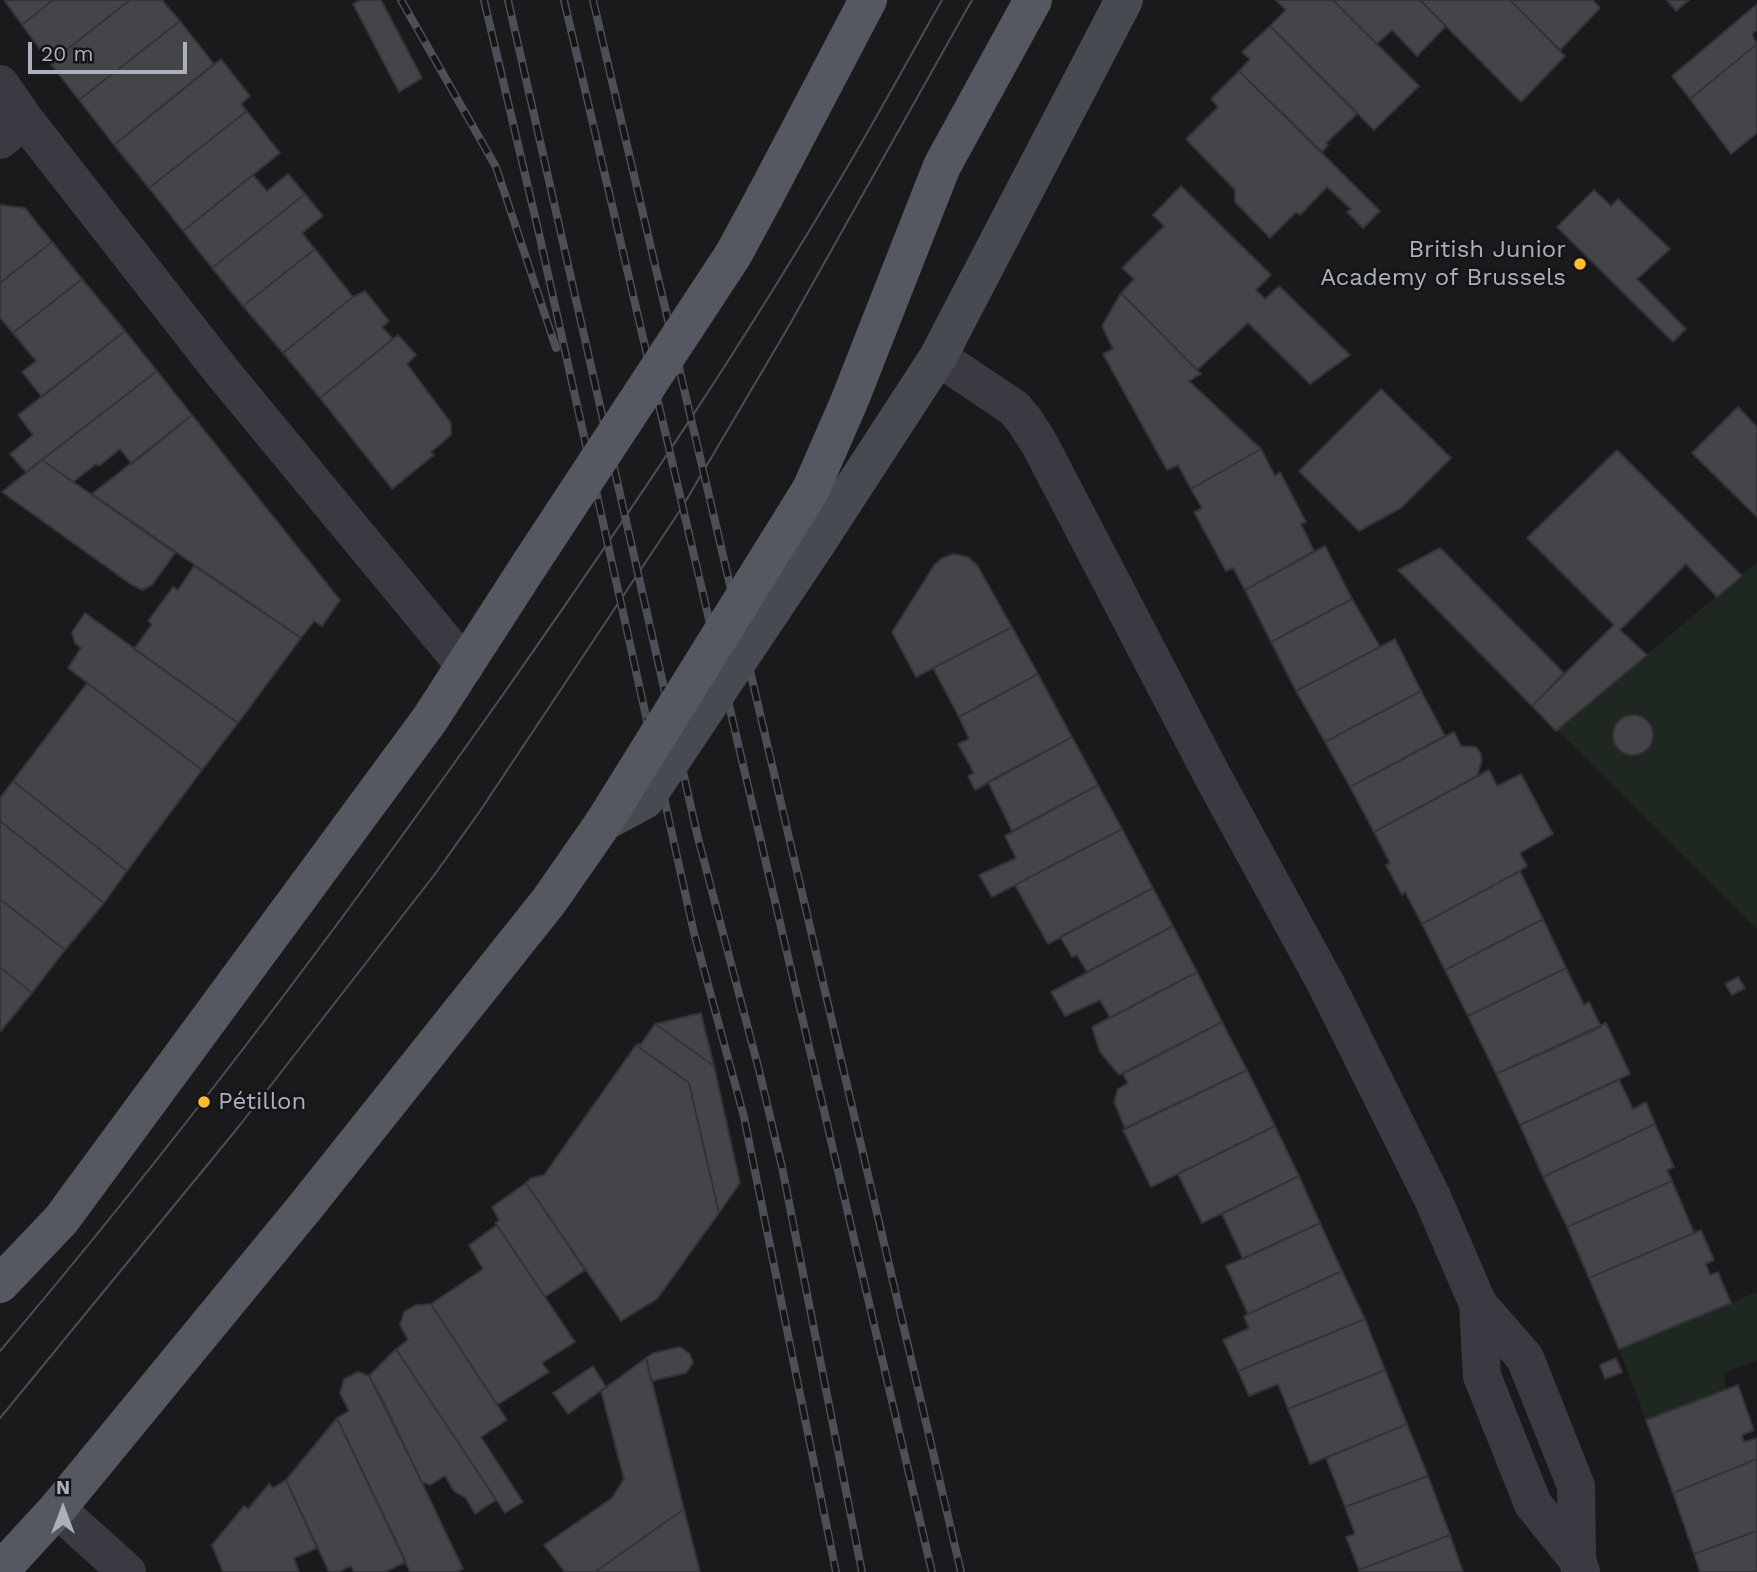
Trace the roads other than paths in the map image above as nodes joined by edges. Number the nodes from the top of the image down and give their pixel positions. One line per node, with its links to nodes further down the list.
1 (868, 0): 7 (main road, bridge)
2 (1033, 0): 8 (main road, bridge)
3 (1124, 0): 6 (main road)
4 (0, 83): 5 (street)
5 (12, 130): 7 (street)
6 (938, 357): 8 (main road, bridge); 11 (street)
7 (465, 666): 9 (main road)
8 (604, 822): 10 (main road)
9 (0, 1284)
10 (57, 1509): 12 (main road); 13 (street)
11 (1579, 1566)
12 (0, 1571)
13 (127, 1572)

